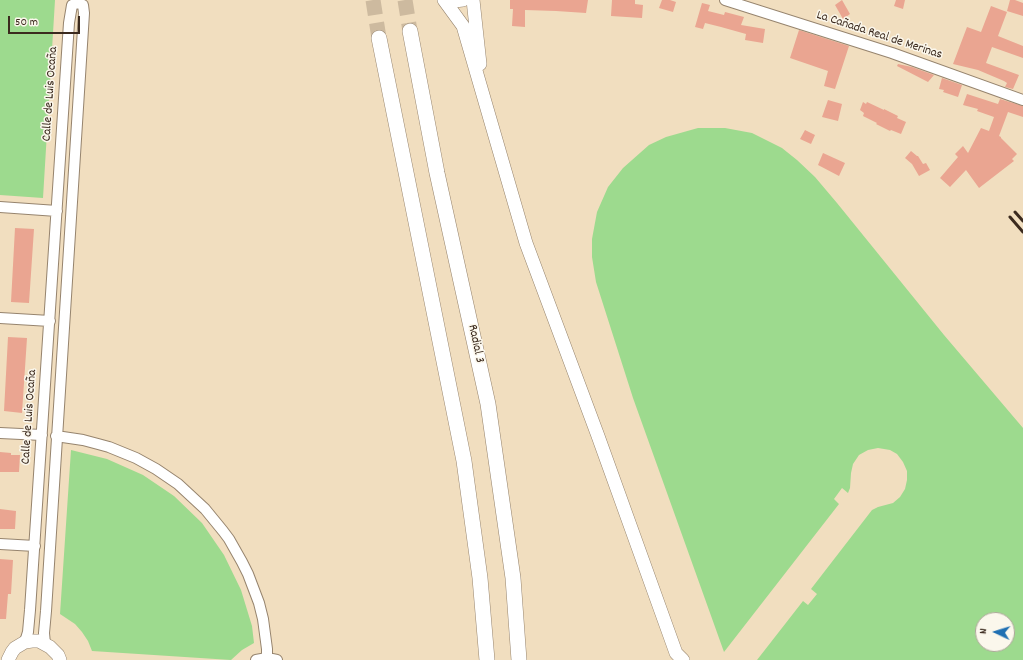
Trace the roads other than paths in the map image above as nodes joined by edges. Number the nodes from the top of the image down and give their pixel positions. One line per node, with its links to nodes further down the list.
1 (444, 0): 2 (main road); 8 (main road)
2 (463, 0)
3 (474, 0): 8 (main road)
4 (725, 0): 7 (street, La Cañada Real de Merinas)
5 (410, 31): 26 (highway, Radial 3)
6 (379, 38): 25 (highway)
7 (1023, 100)
8 (491, 120): 20 (main road)
9 (0, 207): 10 (street)
10 (57, 211): 12 (street, Calle de Luis Ocaña); 15 (street, Calle de Luis Ocaña)
11 (0, 318): 12 (street)
12 (50, 321): 14 (street, Calle de Luis Ocaña)
13 (0, 433): 14 (street)
14 (42, 435): 17 (street, Calle de Luis Ocaña)
15 (56, 436): 19 (street, Calle de Luis Ocaña); 22 (street)
16 (0, 544): 17 (street)
17 (35, 546): 18 (street, Calle de Luis Ocaña)
18 (25, 642): 19 (main road); 21 (main road)
19 (45, 644): 23 (main road)
20 (678, 658)
21 (6, 659)
22 (272, 659): 24 (street)
23 (60, 660)
24 (256, 660)
25 (487, 660)
26 (519, 660)

